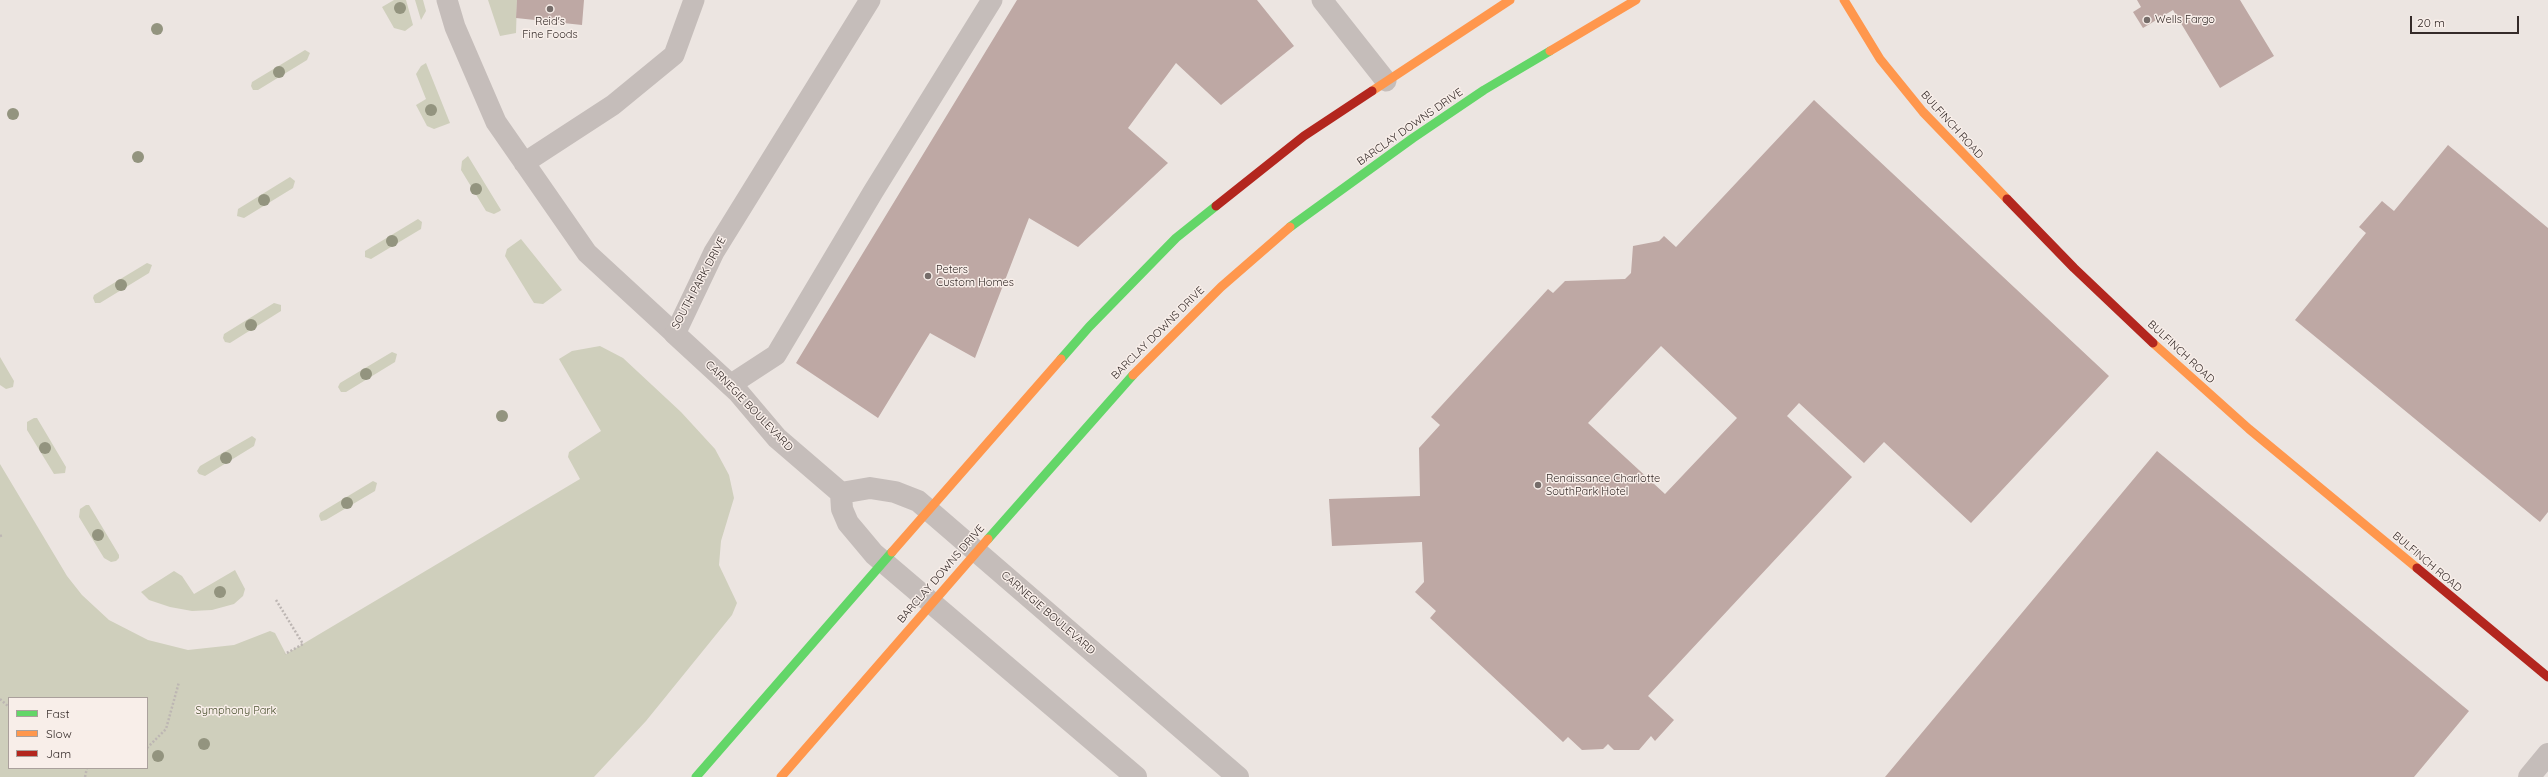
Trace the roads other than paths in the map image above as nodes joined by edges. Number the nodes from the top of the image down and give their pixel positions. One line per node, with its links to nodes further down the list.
1 (447, 0): 10 (lane, SOUTH PARK DRIVE)
2 (694, 0): 10 (lane)
3 (870, 0): 11 (lane, SOUTH PARK DRIVE)
4 (992, 0): 12 (lane)
5 (1322, 0): 9 (lane)
6 (1510, 0): 9 (street)
7 (1636, 0): 15 (street, BARCLAY DOWNS DRIVE)
8 (1844, 0): 18 (street, BULFINCH ROAD)
9 (1386, 81): 14 (street)
10 (524, 163): 11 (lane, SOUTH PARK DRIVE)
11 (675, 334): 12 (street, CARNEGIE BOULEVARD)
12 (730, 385): 13 (street, CARNEGIE BOULEVARD)
13 (841, 493): 14 (street, CARNEGIE BOULEVARD); 16 (street)
14 (929, 509): 15 (street, CARNEGIE BOULEVARD); 16 (street)
15 (976, 551): 17 (street, BARCLAY DOWNS DRIVE); 23 (street, CARNEGIE BOULEVARD)
16 (883, 562): 17 (street); 20 (street)
17 (930, 603): 21 (street, BARCLAY DOWNS DRIVE); 22 (street)
18 (2548, 677)
19 (2548, 754): 24 (street)
20 (696, 777)
21 (781, 777)
22 (1136, 777)
23 (1238, 777)
24 (2529, 777)

